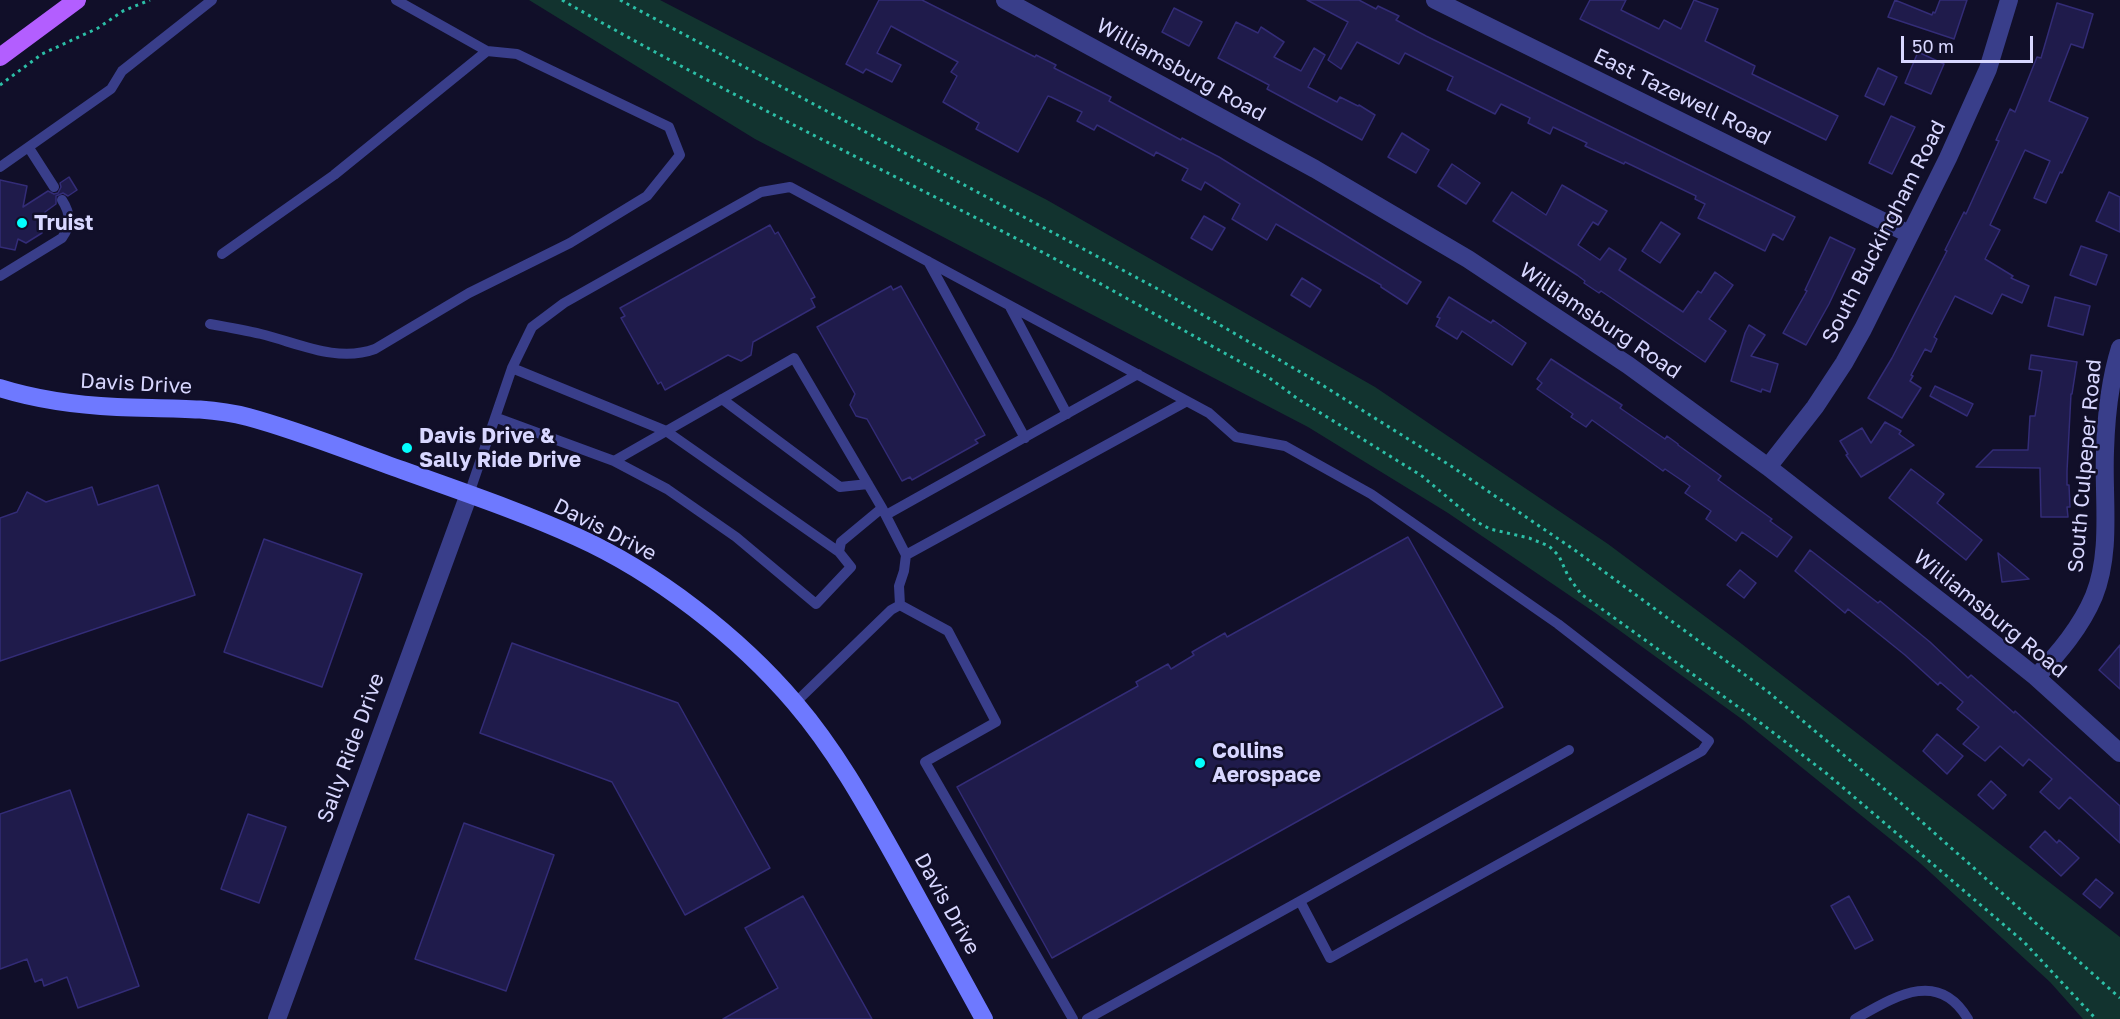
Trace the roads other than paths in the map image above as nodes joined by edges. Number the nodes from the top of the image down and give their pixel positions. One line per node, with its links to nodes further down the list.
1 (77, 0): 8 (main road)
2 (212, 0): 9 (lane)
3 (396, 0): 7 (lane)
4 (1005, 0): 30 (street, Williamsburg Road)
5 (1435, 0): 13 (street, East Tazewell Road)
6 (2009, 0): 13 (street, South Buckingham Road)
7 (487, 51): 14 (lane); 18 (lane)
8 (0, 57)
9 (29, 148): 10 (lane); 11 (lane)
10 (0, 167)
11 (54, 187)
12 (62, 200): 16 (lane)
13 (1909, 234): 30 (street, South Buckingham Road)
14 (222, 254)
15 (927, 261): 17 (lane); 20 (lane); 28 (lane)
16 (0, 276)
17 (1009, 305): 21 (lane); 25 (lane)
18 (210, 324)
19 (2120, 348): 37 (street, South Culpeper Road)
20 (512, 368): 26 (lane); 27 (lane)
21 (1138, 375): 24 (lane); 25 (lane)
22 (0, 388): 32 (street, Davis Drive)
23 (722, 399): 27 (lane); 31 (lane); 31 (lane)
24 (1187, 401): 35 (lane); 41 (lane)
25 (1067, 414): 28 (lane)
26 (496, 418): 29 (lane); 32 (lane)
27 (666, 431): 29 (lane); 34 (lane)
28 (1025, 438): 33 (lane)
29 (614, 461): 34 (lane)
30 (1768, 467): 37 (street, Williamsburg Road)
31 (868, 484): 33 (lane)
32 (469, 494): 38 (street, Davis Drive); 42 (street, Sally Ride Drive)
33 (884, 512): 34 (lane); 35 (lane)
34 (839, 552)
35 (906, 555): 36 (lane)
36 (900, 605): 38 (lane); 44 (lane)
37 (2036, 677): 40 (street, Williamsburg Road)
38 (795, 703): 43 (street, Davis Drive)
39 (1569, 750): 41 (lane)
40 (2120, 753)
41 (1300, 901): 45 (lane)
42 (277, 1019)
43 (984, 1019)
44 (1073, 1019)
45 (1087, 1019)
46 (1855, 1019): 47 (lane)
47 (1968, 1019)

